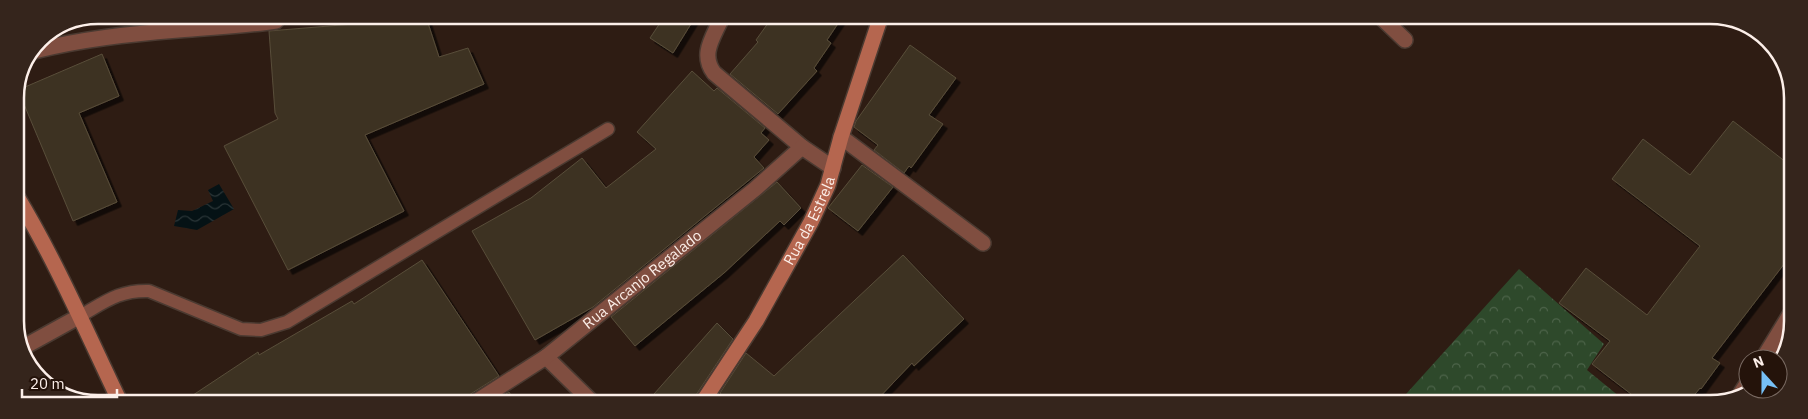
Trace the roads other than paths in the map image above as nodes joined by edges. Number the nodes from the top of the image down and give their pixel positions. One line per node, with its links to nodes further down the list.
1 (255, 24): 5 (street)
2 (719, 24): 10 (street)
3 (878, 24): 9 (street, Rua da Estrela)
4 (1388, 24): 6 (street)
5 (178, 25): 7 (street)
6 (1404, 40)
7 (44, 48)
8 (608, 129): 14 (lane)
9 (841, 137): 11 (street, Rua da Estrela); 13 (street)
10 (802, 147): 11 (street); 18 (street, Rua Arcanjo Regalado)
11 (834, 168): 22 (street, Rua da Estrela)
12 (24, 209): 14 (street)
13 (983, 243)
14 (80, 316): 16 (street); 19 (street)
15 (1784, 326): 17 (street)
16 (28, 345)
17 (1769, 349)
18 (546, 356): 20 (street, Rua Arcanjo Regalado); 21 (street)
19 (117, 395)
20 (486, 395)
21 (585, 395)
22 (707, 395)

